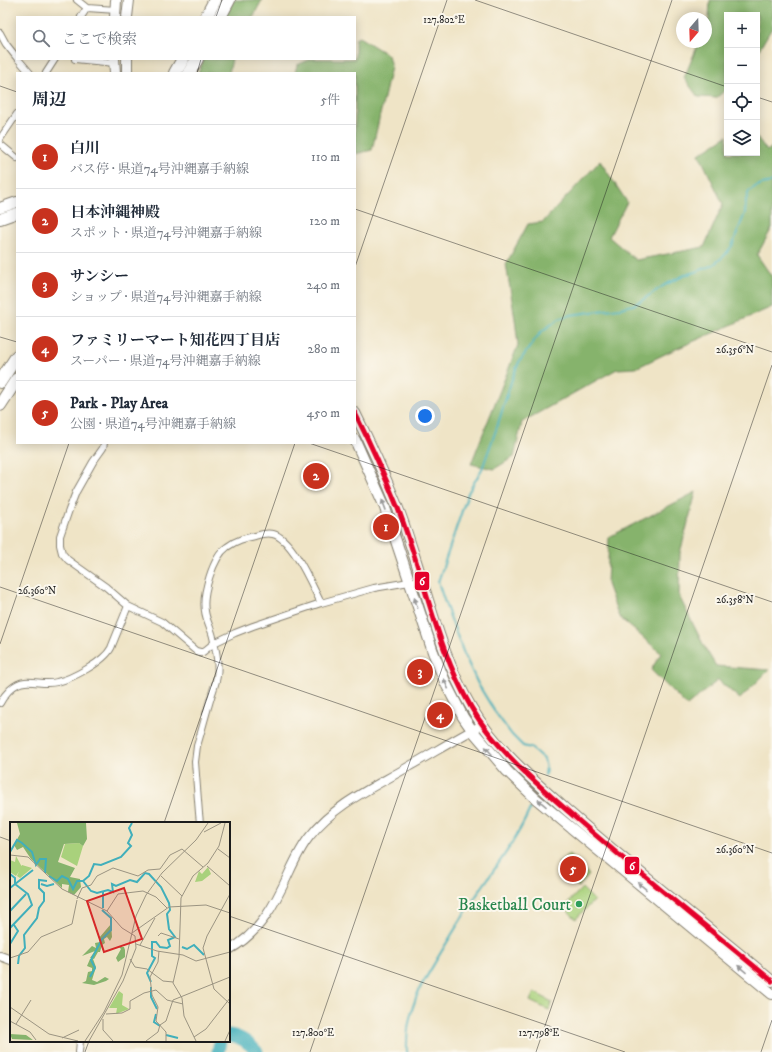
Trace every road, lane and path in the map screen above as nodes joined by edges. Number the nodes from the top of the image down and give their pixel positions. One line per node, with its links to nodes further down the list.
1 (77, 0): 5 (street)
2 (129, 0): 8 (main road)
3 (216, 0): 9 (highway)
4 (229, 0): 10 (highway)
5 (87, 8): 6 (street); 7 (street)
6 (116, 9)
7 (82, 16)
8 (127, 16)
9 (207, 16)
10 (221, 16)
11 (0, 32): 12 (street)
12 (16, 56)
13 (20, 60): 20 (street)
14 (54, 60): 21 (street)
15 (77, 60): 19 (street)
16 (127, 60): 22 (main road)
17 (182, 60): 23 (highway)
18 (196, 60): 24 (highway)
19 (115, 65)
20 (29, 72)
21 (47, 72)
22 (127, 72)
23 (176, 72)
24 (190, 72)
25 (16, 115): 26 (street)
26 (0, 139)
27 (0, 144): 28 (street)
28 (16, 157)
29 (16, 202): 30 (main road)
30 (0, 208)
31 (16, 213): 32 (main road)
32 (0, 219)
33 (16, 358): 35 (highway)
34 (16, 381): 36 (highway)
35 (0, 382)
36 (0, 405)
37 (356, 415): 40 (main road)
38 (356, 442): 41 (main road, one-way to 38)
39 (104, 444): 43 (street)
40 (421, 580): 41 (street); 46 (main road)
41 (410, 582): 42 (street); 47 (main road, one-way to 41)
42 (321, 603): 44 (street); 44 (street)
43 (128, 606): 44 (street); 45 (street)
44 (214, 643): 48 (street)
45 (0, 703)
46 (482, 725): 47 (street); 52 (main road)
47 (472, 730): 49 (street); 53 (main road, one-way to 47)
48 (200, 822)
49 (230, 949)
50 (0, 956): 51 (street)
51 (10, 960)
52 (772, 981)
53 (772, 994)
54 (80, 1042): 55 (street)
55 (79, 1052)

